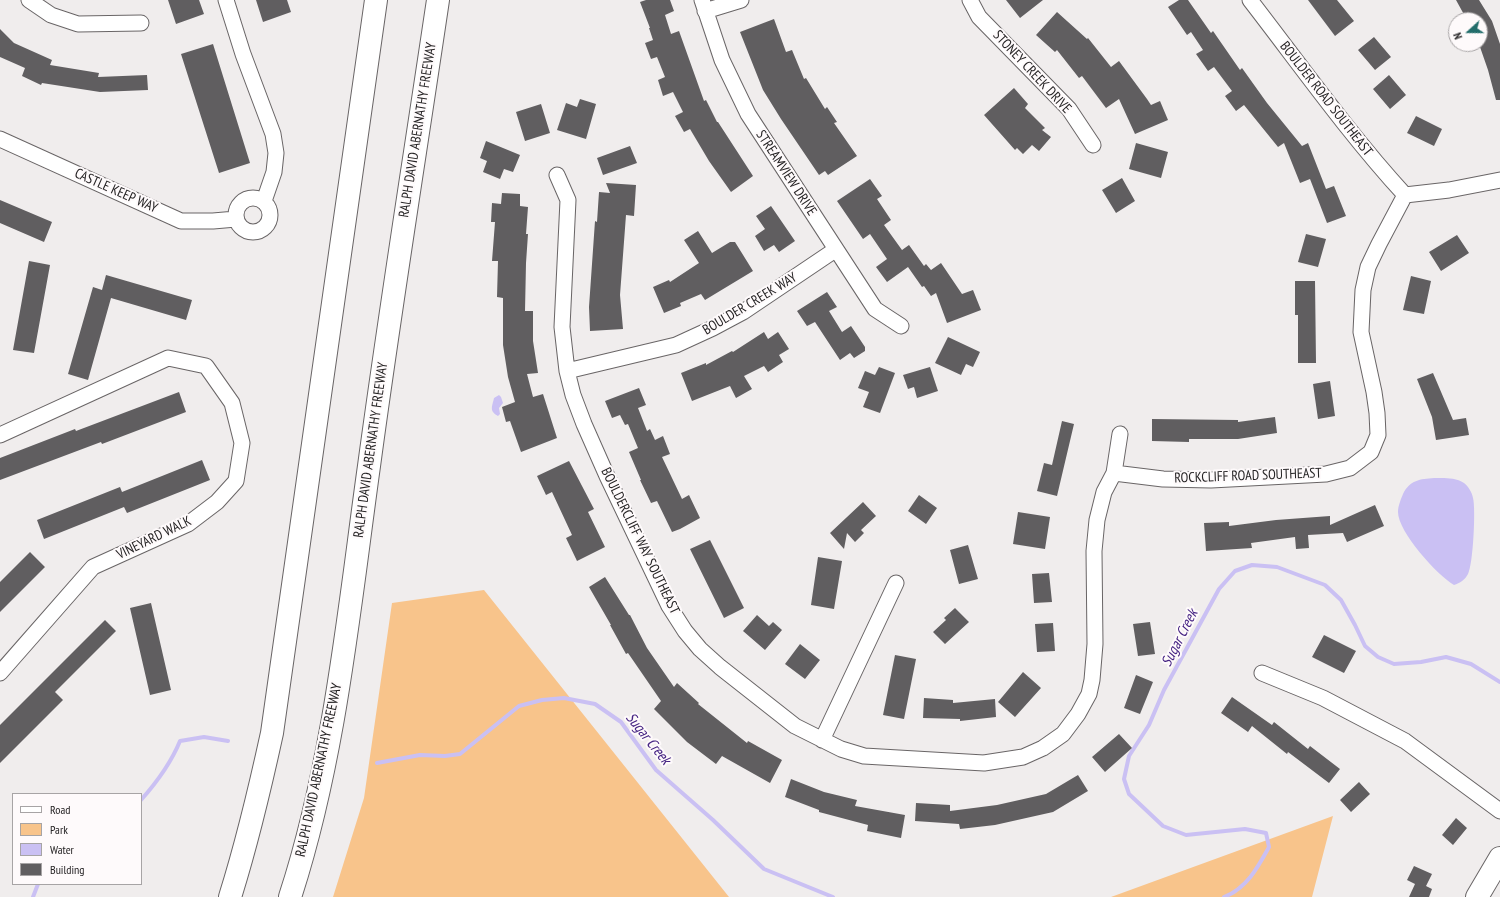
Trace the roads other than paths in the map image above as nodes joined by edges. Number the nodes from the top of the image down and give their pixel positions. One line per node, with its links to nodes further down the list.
1 (29, 0): 9 (street)
2 (226, 0): 15 (street)
3 (376, 0): 29 (main road)
4 (438, 0): 30 (main road, RALPH DAVID ABERNATHY FREEWAY)
5 (741, 0): 8 (street)
6 (970, 0): 11 (street, STONEY CREEK DRIVE)
7 (1250, 0): 14 (street, BOULDER ROAD SOUTHEAST)
8 (704, 6): 17 (street, STREAMVIEW DRIVE)
9 (141, 23)
10 (0, 139): 16 (street, CASTLE KEEP WAY)
11 (1093, 145)
12 (557, 175): 19 (street, BOULDERCLIFF WAY SOUTHEAST)
13 (1500, 180): 14 (street)
14 (1405, 195): 22 (street, ROCKCLIFF ROAD SOUTHEAST)
15 (264, 200): 16 (street); 16 (street)
16 (236, 219)
17 (835, 250): 18 (street, STREAMVIEW DRIVE); 19 (street, BOULDER CREEK WAY)
18 (902, 326)
19 (567, 371): 26 (street, BOULDERCLIFF WAY SOUTHEAST)
20 (1120, 434): 22 (street, BOULDERCLIFF WAY SOUTHEAST)
21 (0, 435): 25 (street, VINEYARD WALK)
22 (1114, 473): 26 (street, BOULDERCLIFF WAY SOUTHEAST)
23 (896, 583): 26 (street)
24 (1262, 672): 27 (street)
25 (0, 673)
26 (822, 740)
27 (1500, 811)
28 (1500, 858): 31 (main road)
29 (230, 897)
30 (290, 897)
31 (1477, 897)

